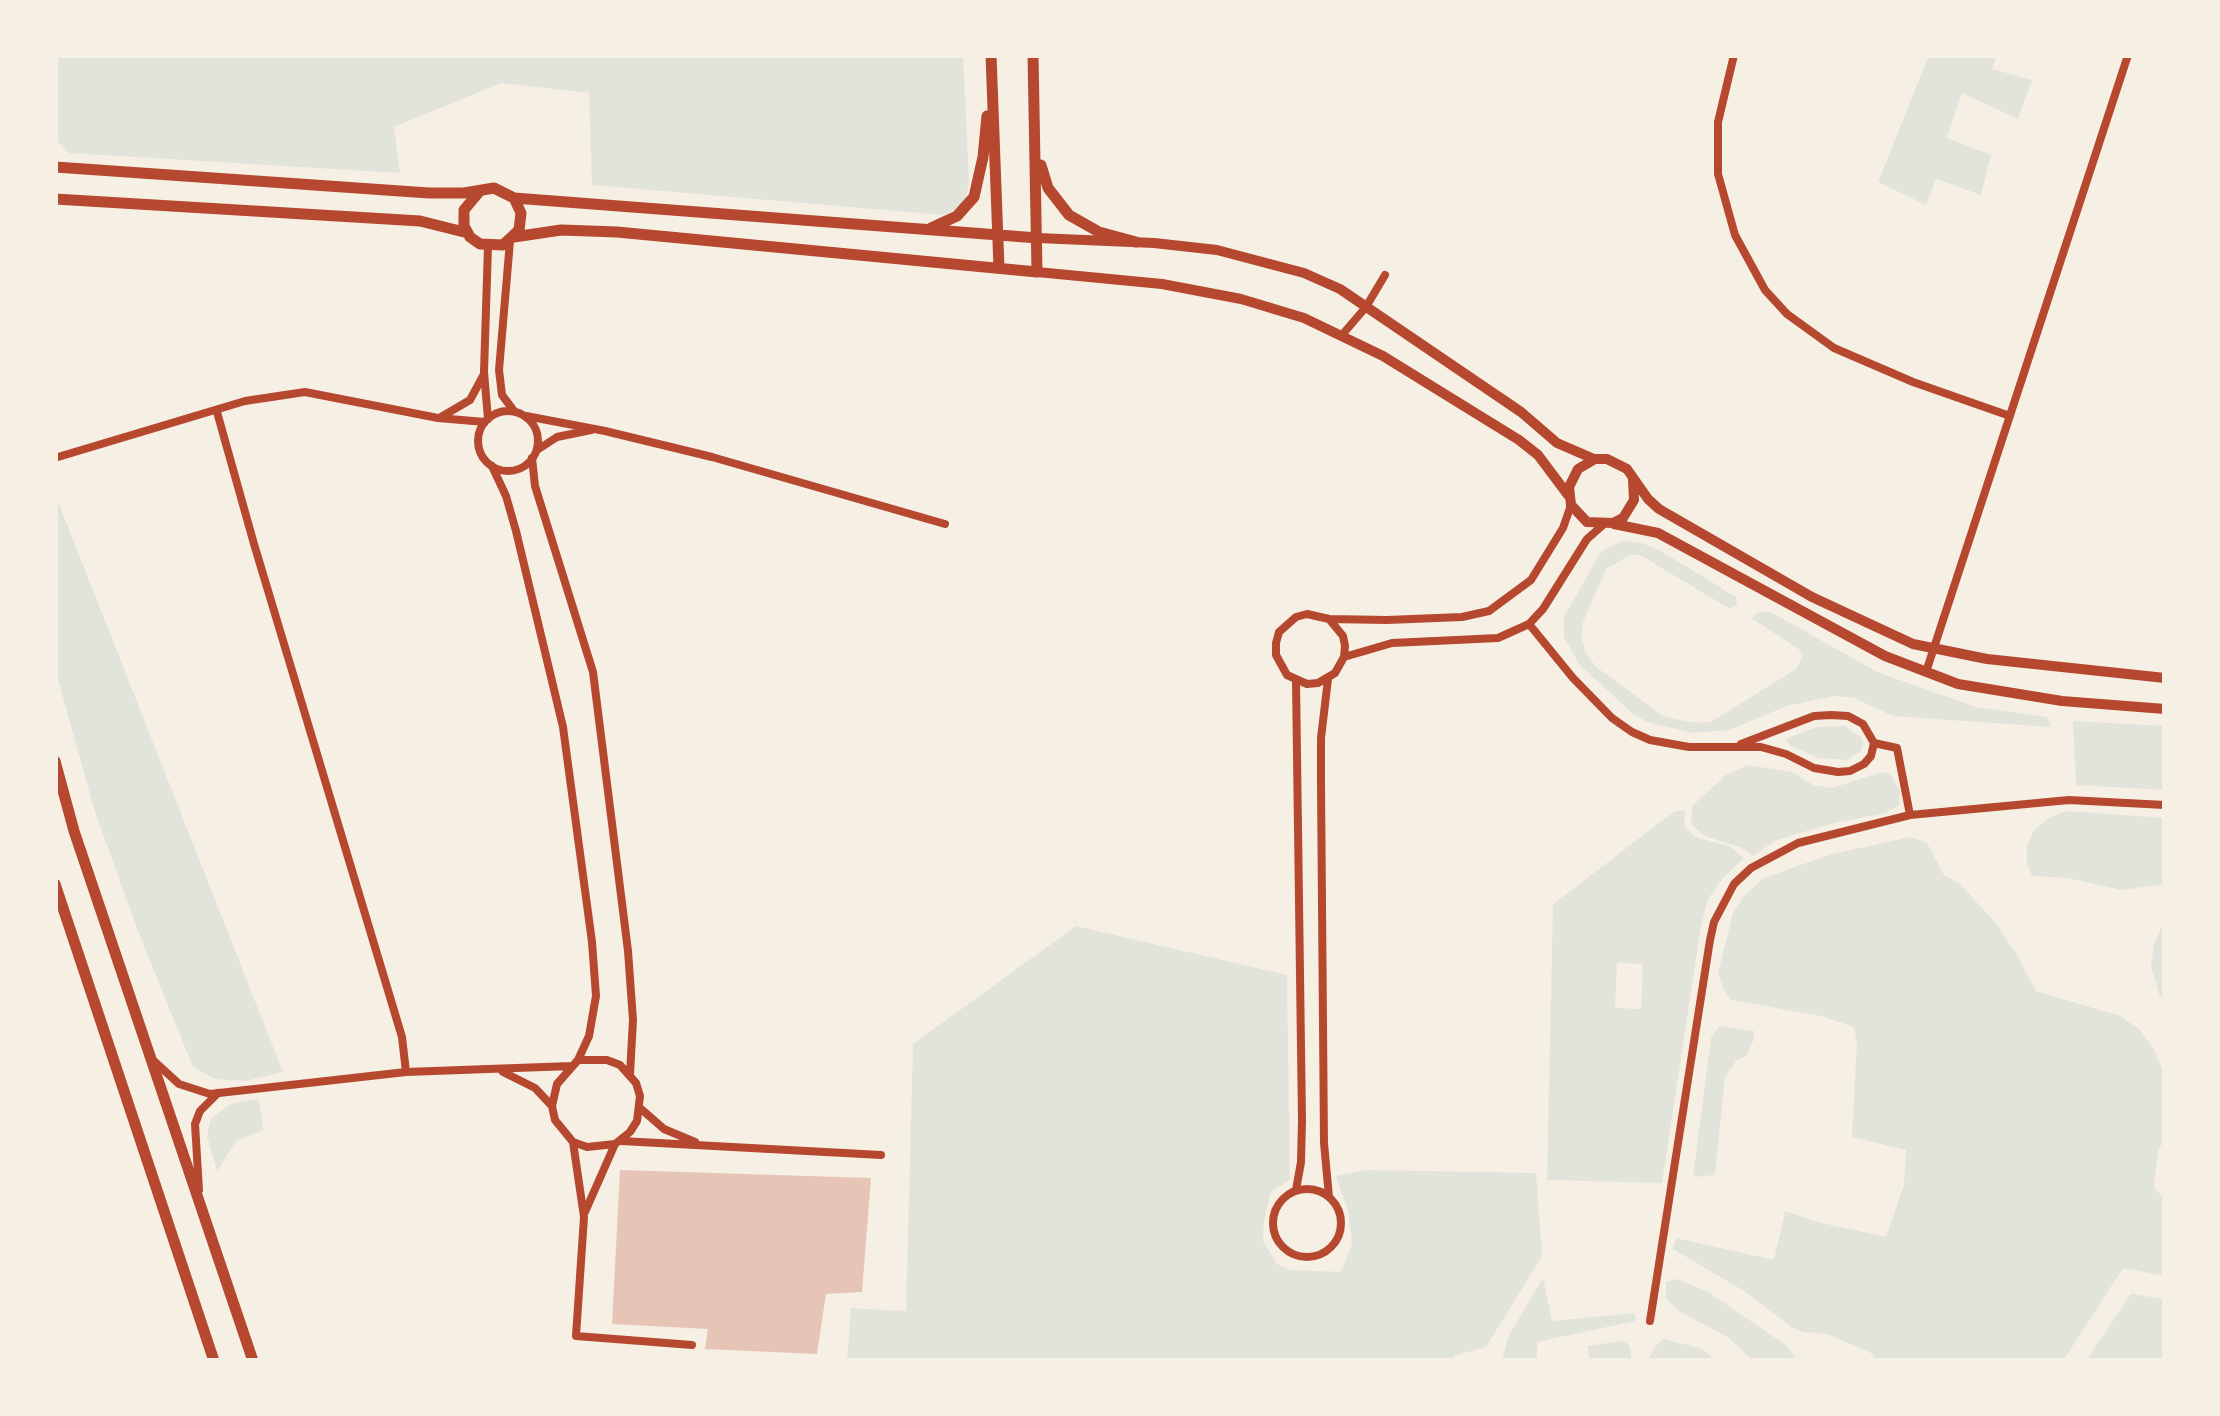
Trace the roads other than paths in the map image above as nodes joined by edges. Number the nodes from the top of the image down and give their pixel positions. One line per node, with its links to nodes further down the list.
1 (991, 55): 5 (main road)
2 (1034, 55): 6 (main road)
3 (1734, 55): 27 (street)
4 (2128, 55): 27 (street)
5 (992, 72): 11 (main road); 13 (main road)
6 (1036, 146): 14 (main road); 16 (main road)
7 (55, 166): 8 (main road)
8 (479, 192): 9 (main road); 12 (main road)
9 (514, 198): 11 (main road); 15 (main road)
10 (59, 199): 12 (main road)
11 (924, 230): 13 (main road)
12 (468, 233): 17 (main road)
13 (998, 238): 14 (main road); 18 (main road)
14 (1038, 238): 16 (street); 19 (main road)
15 (512, 239): 17 (main road); 18 (main road); 24 (street)
16 (1136, 242): 21 (street)
17 (488, 246): 23 (street)
18 (999, 268): 19 (main road)
19 (1037, 272): 22 (street)
20 (1385, 275): 21 (street)
21 (1366, 307): 22 (street); 33 (street)
22 (1342, 335): 36 (street)
23 (484, 372): 28 (street); 29 (street)
24 (514, 411): 26 (street); 29 (street)
25 (217, 412): 28 (street); 32 (street); 57 (street)
26 (526, 416): 30 (street); 31 (street)
27 (2010, 416): 41 (street)
28 (438, 418): 29 (street)
29 (486, 421): 34 (street)
30 (606, 430): 31 (street); 37 (street)
31 (535, 454): 34 (street); 58 (street)
32 (58, 457)
33 (1596, 459): 35 (street); 36 (street)
34 (492, 466): 55 (street)
35 (1633, 479): 38 (street); 41 (street)
36 (1570, 501): 38 (street); 39 (street)
37 (945, 524)
38 (1608, 524): 40 (street); 43 (street)
39 (1329, 619): 42 (street); 46 (street)
40 (1529, 624): 42 (street); 49 (street)
41 (1932, 649): 43 (street); 44 (street)
42 (1344, 657): 45 (street)
43 (1926, 672): 47 (street)
44 (2165, 678)
45 (1328, 679): 46 (street); 67 (street)
46 (1296, 681): 66 (street)
47 (2165, 709)
48 (1874, 743): 49 (street); 49 (street); 52 (street)
49 (1741, 744)
50 (55, 761): 54 (main road)
51 (2165, 804): 52 (street)
52 (1910, 815): 70 (street)
53 (55, 884): 72 (main road)
54 (151, 1054): 59 (street); 68 (main road)
55 (574, 1063): 56 (street); 58 (street); 60 (street)
56 (484, 1070): 57 (street); 60 (street)
57 (406, 1072): 59 (street)
58 (630, 1074): 61 (street)
59 (218, 1092): 68 (street)
60 (552, 1106): 62 (street)
61 (640, 1108): 63 (street); 64 (street)
62 (574, 1142): 63 (street); 69 (street)
63 (618, 1142): 64 (street); 69 (street)
64 (699, 1144): 65 (street)
65 (881, 1155)
66 (1296, 1190): 67 (street); 67 (street)
67 (1329, 1197)
68 (201, 1204): 73 (main road)
69 (584, 1216): 71 (street)
70 (1650, 1321)
71 (692, 1345)
72 (214, 1361)
73 (253, 1361)

